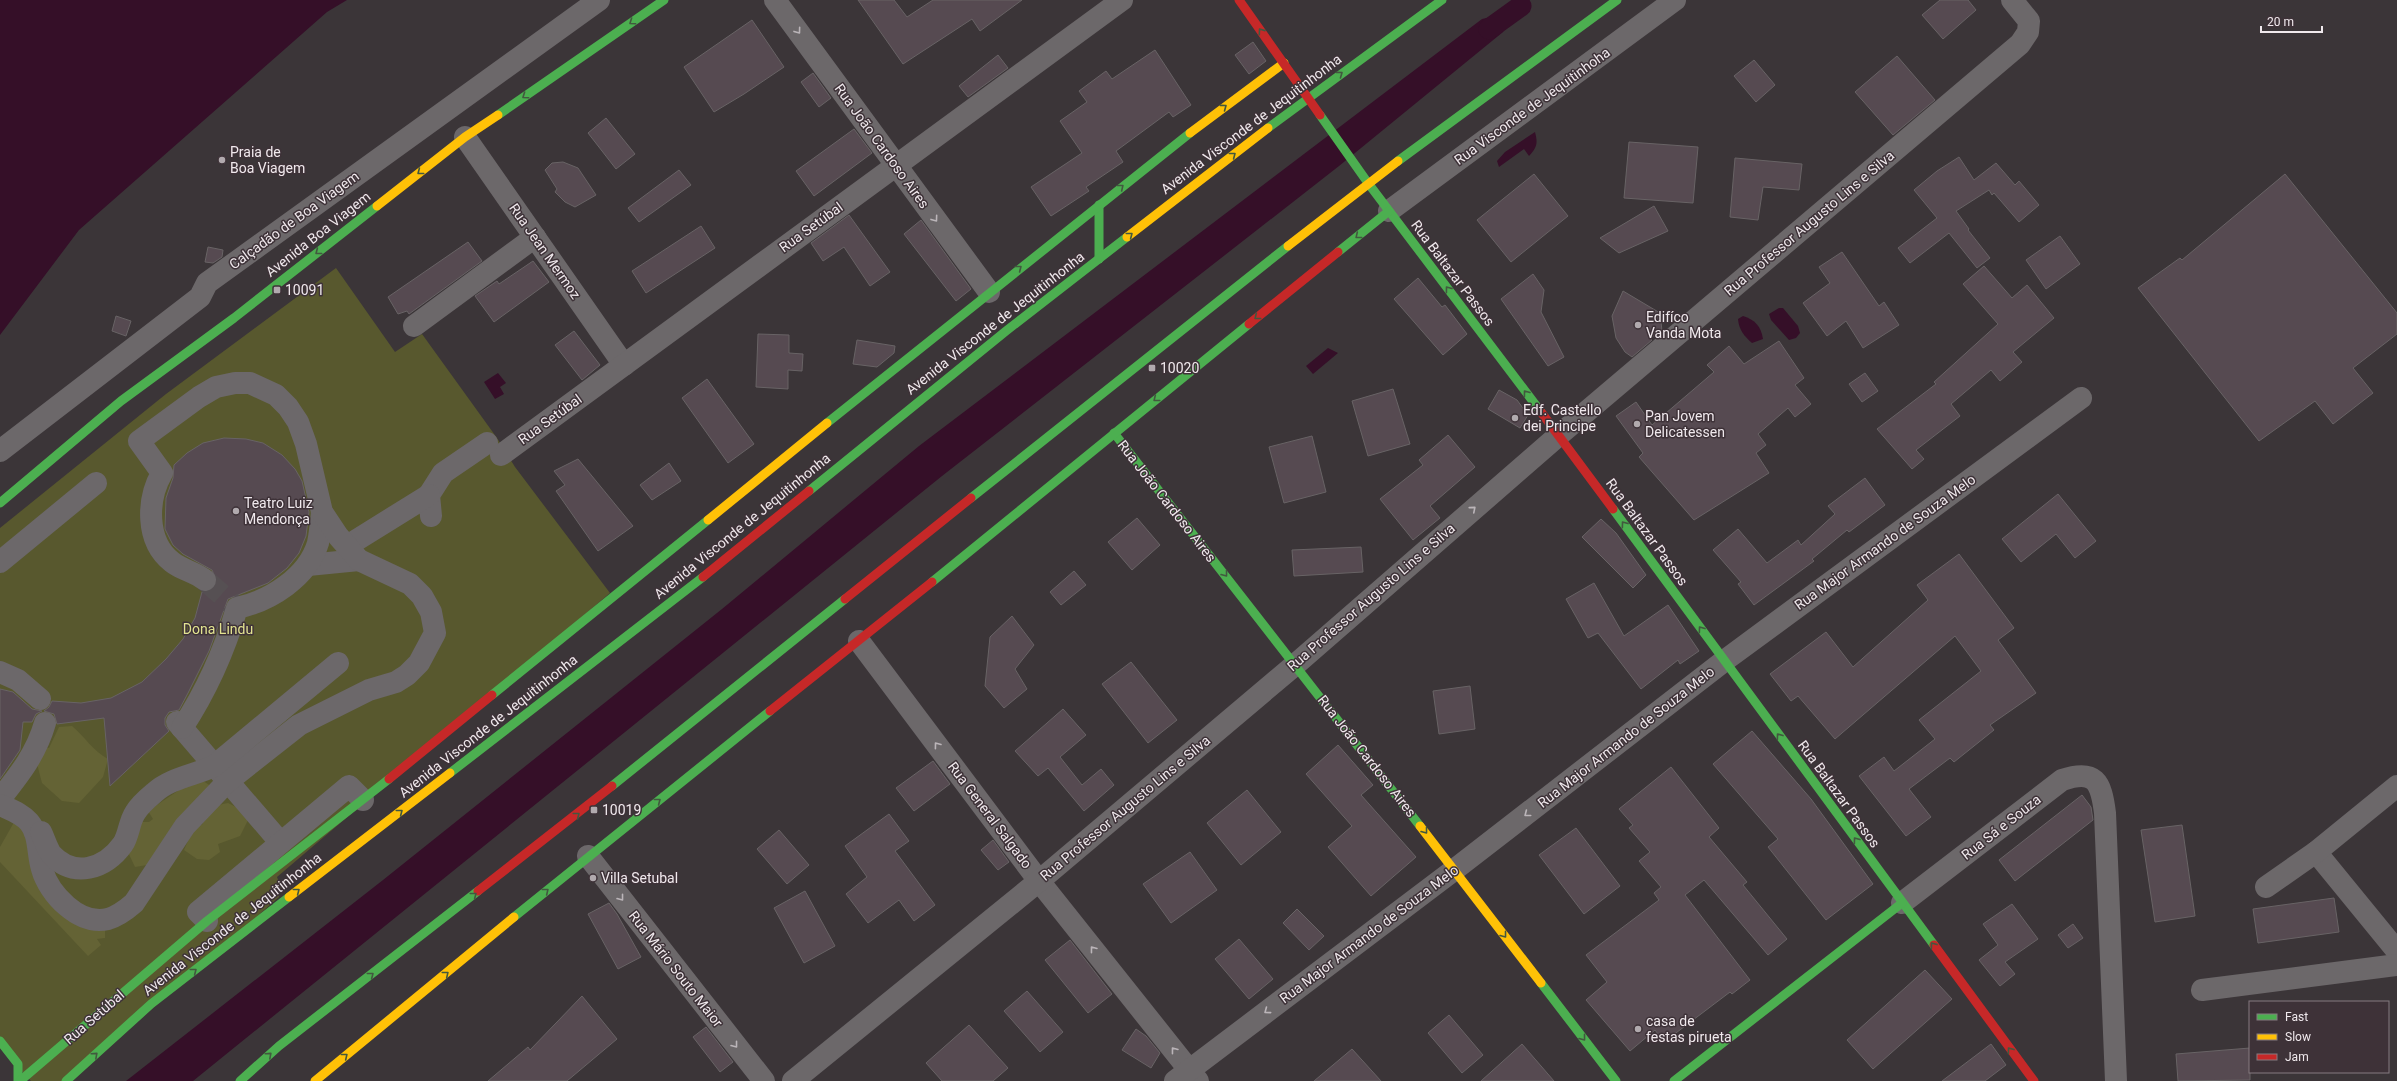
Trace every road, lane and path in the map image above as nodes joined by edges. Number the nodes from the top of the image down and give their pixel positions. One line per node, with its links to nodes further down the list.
1 (599, 0): 25 (street, Calçadão de Boa Viagem)
2 (664, 0): 12 (street, Avenida Boa Viagem, one-way to 12)
3 (775, 0): 13 (street, Rua João Cardoso Aires, one-way to 13)
4 (1122, 0): 13 (street, Rua Setúbal)
5 (1239, 0): 10 (street, Rua Baltazar Passos, one-way to 5)
6 (1442, 0): 11 (street, Avenida Visconde de Jequitinhonha, one-way to 6)
7 (1617, 0): 14 (street)
8 (1675, 0): 16 (street, Rua Visconde de Jequitinhoha)
9 (2012, 0): 24 (street, Rua Professor Augusto Lins e Silva)
10 (1284, 63): 11 (street, Rua Baltazar Passos); 15 (street, Avenida Visconde de Jequitinhonha, one-way to 10)
11 (1308, 97): 14 (street, Rua Baltazar Passos); 18 (street, Avenida Visconde de Jequitinhonha, one-way to 11)
12 (465, 137): 17 (street, Rua Jean Mermoz); 27 (street, Avenida Boa Viagem, one-way to 27)
13 (896, 165): 19 (street, Rua João Cardoso Aires, one-way to 19); 21 (street, Rua Setúbal)
14 (1368, 183): 16 (street, Rua Baltazar Passos); 63 (street, one-way to 14)
15 (1099, 205): 18 (street); 19 (street, Avenida Visconde de Jequitinhonha, one-way to 15)
16 (1389, 211): 23 (street, one-way to 23); 24 (street, Rua Baltazar Passos, one-way to 16)
17 (535, 237): 20 (street); 21 (street, Rua Jean Mermoz)
18 (1099, 259): 62 (street, Avenida Visconde de Jequitinhonha, one-way to 18)
19 (989, 292): 43 (street, Avenida Visconde de Jequitinhonha)
20 (414, 326)
21 (624, 365): 29 (street, Rua Setúbal)
22 (2081, 398): 34 (street, Rua Major Armando de Souza Melo)
23 (1114, 434): 33 (street); 36 (street, Rua João Cardoso Aires, one-way to 36)
24 (1559, 435): 34 (street, Rua Baltazar Passos, one-way to 24); 36 (street, Rua Professor Augusto Lins e Silva, one-way to 24)
25 (0, 451)
26 (96, 483): 30 (street)
27 (0, 503)
28 (322, 512): 29 (street); 31 (street); 32 (street)
29 (353, 553): 31 (street); 40 (street)
30 (0, 562)
31 (308, 565): 40 (street)
32 (205, 580)
33 (859, 641): 47 (street, one-way to 33); 50 (street, Rua General Salgado, one-way to 33)
34 (1724, 661): 49 (street, Rua Major Armando de Souza Melo, one-way to 49); 52 (street, Rua Baltazar Passos, one-way to 34)
35 (338, 663): 40 (street)
36 (1296, 664): 49 (street, Rua João Cardoso Aires, one-way to 49); 50 (street, Rua Professor Augusto Lins e Silva)
37 (0, 672): 38 (street)
38 (40, 699)
39 (45, 723): 42 (street)
40 (221, 773): 42 (street); 44 (street); 45 (street)
41 (2397, 786): 46 (street)
42 (0, 799)
43 (363, 800): 45 (street); 48 (street, Avenida Visconde de Jequitinhonha)
44 (0, 805)
45 (280, 842): 53 (street)
46 (2316, 852): 51 (street); 54 (street)
47 (588, 856): 64 (street, one-way to 47); 65 (street, Rua Mário Souto Maior, one-way to 65)
48 (281, 864): 53 (street, Rua Setúbal)
49 (1454, 870): 60 (street, Rua Major Armando de Souza Melo, one-way to 60); 67 (street, Rua João Cardoso Aires, one-way to 67)
50 (1039, 880): 60 (street, Rua General Salgado, one-way to 50); 66 (street, Rua Professor Augusto Lins e Silva)
51 (2266, 887)
52 (1902, 903): 68 (street, Rua Sá e Souza); 69 (street, Rua Baltazar Passos, one-way to 52); 70 (street, Rua Sá e Souza)
53 (207, 921): 59 (street, Rua Setúbal)
54 (2397, 951)
55 (2397, 965): 56 (street)
56 (2202, 990)
57 (0, 1041): 58 (street)
58 (15, 1057): 59 (street); 61 (street)
59 (39, 1064): 61 (street, Rua Setúbal)
60 (1187, 1077)
61 (19, 1081)
62 (66, 1081)
63 (240, 1081)
64 (315, 1081)
65 (764, 1081)
66 (792, 1081)
67 (1616, 1081)
68 (1674, 1081)
69 (2034, 1081)
70 (2116, 1081)

